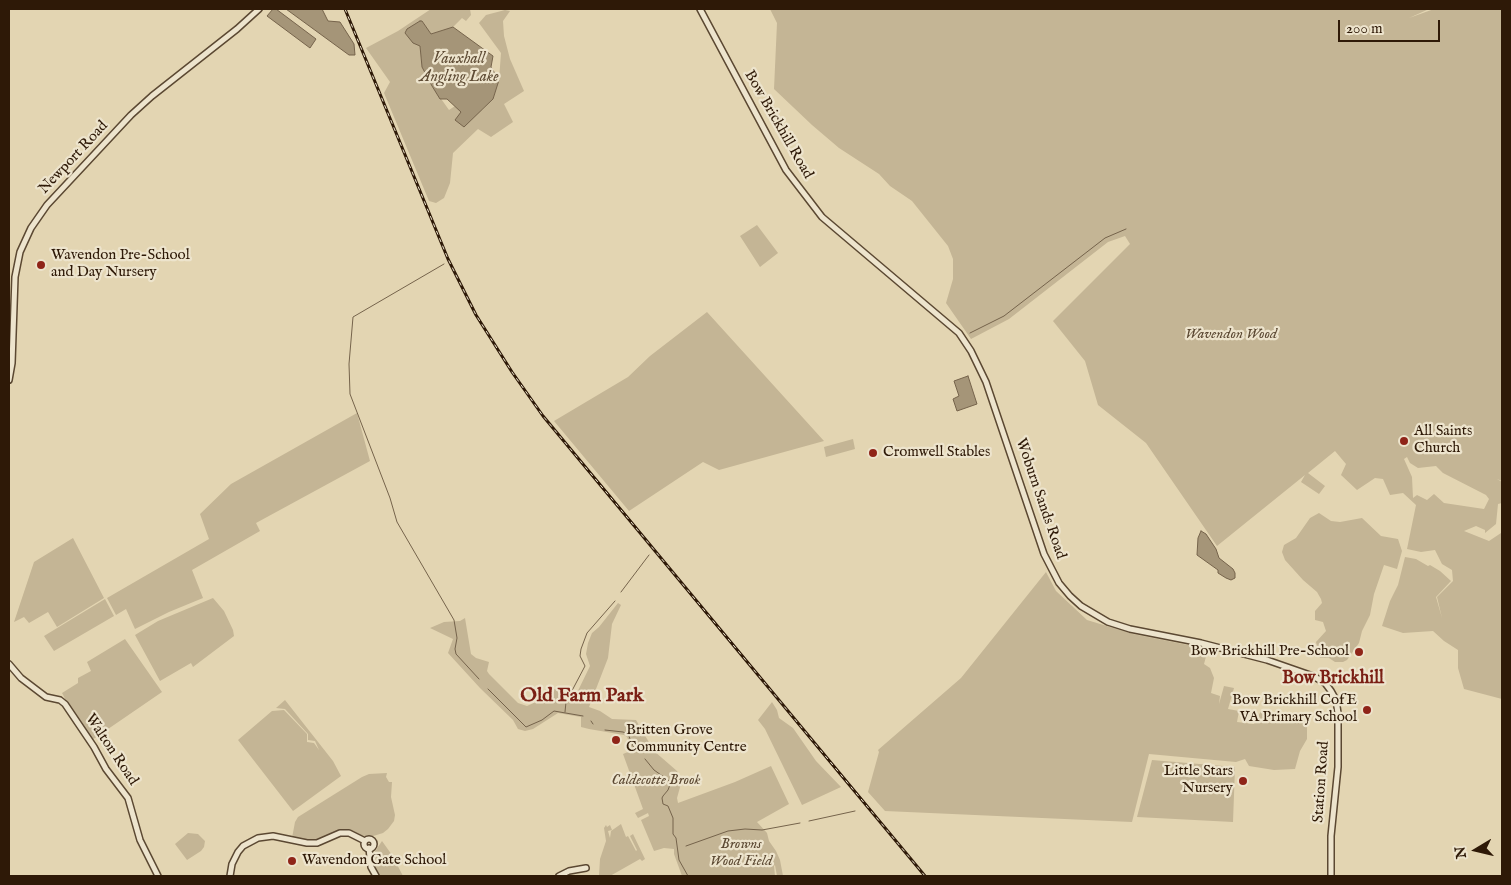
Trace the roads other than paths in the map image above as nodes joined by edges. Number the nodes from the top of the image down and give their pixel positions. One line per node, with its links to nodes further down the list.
1 (259, 9): 4 (street, Newport Road)
2 (700, 9): 3 (street, Bow Brickhill Road)
3 (964, 341): 6 (street, Woburn Sands Road)
4 (9, 380)
5 (9, 664): 8 (street, Walton Road)
6 (1331, 691): 12 (street, Station Road)
7 (586, 868): 11 (street)
8 (158, 876)
9 (230, 876): 10 (street)
10 (376, 876)
11 (559, 876)
12 (1331, 876)

